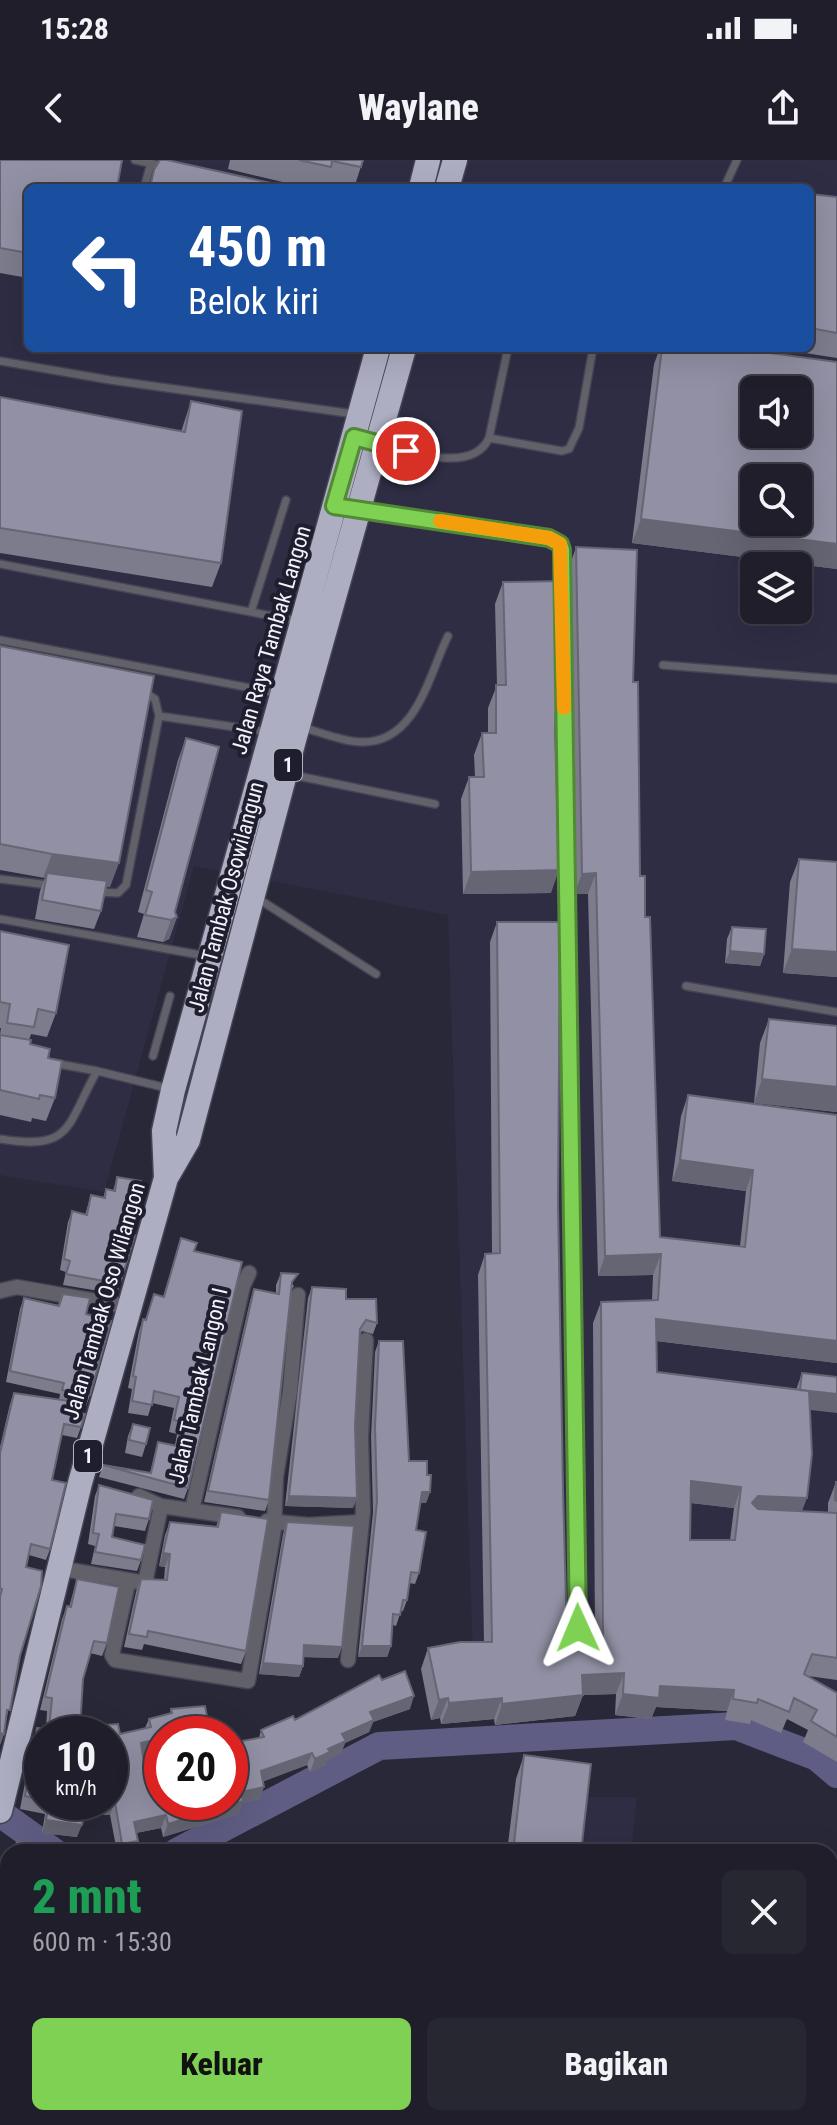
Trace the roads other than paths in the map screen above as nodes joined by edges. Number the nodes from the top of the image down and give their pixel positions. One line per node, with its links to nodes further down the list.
1 (135, 160): 5 (lane)
2 (428, 160): 8 (highway)
3 (455, 160): 9 (highway)
4 (737, 160): 10 (lane)
5 (151, 163): 6 (lane); 7 (lane)
6 (179, 169)
7 (145, 184)
8 (422, 184)
9 (448, 184)
10 (726, 184)
11 (377, 352): 16 (highway, Jalan Raya Tambak Langon / 1)
12 (403, 352): 18 (highway, Jalan Tambak Osowilangun / 1)
13 (507, 352): 17 (lane)
14 (592, 352): 17 (lane)
15 (0, 361): 16 (lane)
16 (357, 426): 18 (lane); 20 (highway, Jalan Raya Tambak Langon / 1)
17 (489, 438): 18 (lane)
18 (378, 444): 20 (highway, Jalan Tambak Osowilangun / 1)
19 (286, 500): 23 (lane)
20 (346, 508): 22 (lane); 24 (highway, Jalan Raya Tambak Langon / 1); 33 (highway, Jalan Tambak Osowilangun / 1)
21 (0, 564): 23 (lane)
22 (563, 598)
23 (251, 612): 24 (lane)
24 (305, 622): 31 (highway, Jalan Raya Tambak Langon / 1)
25 (448, 636): 33 (lane)
26 (0, 640): 31 (lane)
27 (564, 661): 65 (lane)
28 (663, 665): 29 (lane)
29 (837, 679)
30 (134, 689): 32 (lane)
31 (283, 694): 33 (highway, Jalan Raya Tambak Langon / 1)
32 (159, 716): 33 (lane); 38 (lane)
33 (285, 729): 34 (highway, Jalan Tambak Osowilangun / 1); 41 (highway, Jalan Raya Tambak Langon / 1)
34 (285, 774): 35 (lane); 39 (highway, Jalan Tambak Osowilangun / 1)
35 (435, 804)
36 (0, 879): 37 (lane)
37 (57, 886)
38 (85, 890)
39 (253, 896): 41 (highway, Jalan Tambak Osowilangun / 1); 42 (lane)
40 (0, 919): 41 (lane)
41 (224, 960): 49 (highway, Jalan Raya Tambak Langon / 1); 50 (highway, Jalan Tambak Osowilangun / 1)
42 (376, 974)
43 (686, 986): 45 (lane)
44 (170, 996): 46 (lane)
45 (837, 1012)
46 (153, 1056)
47 (42, 1061): 48 (lane)
48 (97, 1071): 49 (lane); 51 (lane)
49 (173, 1090): 50 (lane); 52 (highway, Jalan Raya Tambak Langon / 1)
50 (200, 1097): 52 (highway, Jalan Tambak Osowilangun / 1)
51 (0, 1139)
52 (166, 1178): 56 (highway, Jalan Tambak Oso Wilangon / 1)
53 (249, 1273): 60 (street, Jalan Tambak Langon I)
54 (0, 1291): 56 (street)
55 (298, 1295): 62 (street)
56 (130, 1307): 63 (highway, Jalan Tambak Oso Wilangon / 1)
57 (366, 1340): 61 (street)
58 (126, 1493): 59 (street)
59 (161, 1506): 60 (street); 64 (street)
60 (192, 1510): 62 (street)
61 (362, 1522): 62 (street); 66 (street)
62 (274, 1523): 64 (street)
63 (58, 1568): 64 (street); 67 (highway, Jalan Tambak Oso Wilangon / 1)
64 (128, 1583)
65 (578, 1628)
66 (348, 1660)
67 (0, 1811)

